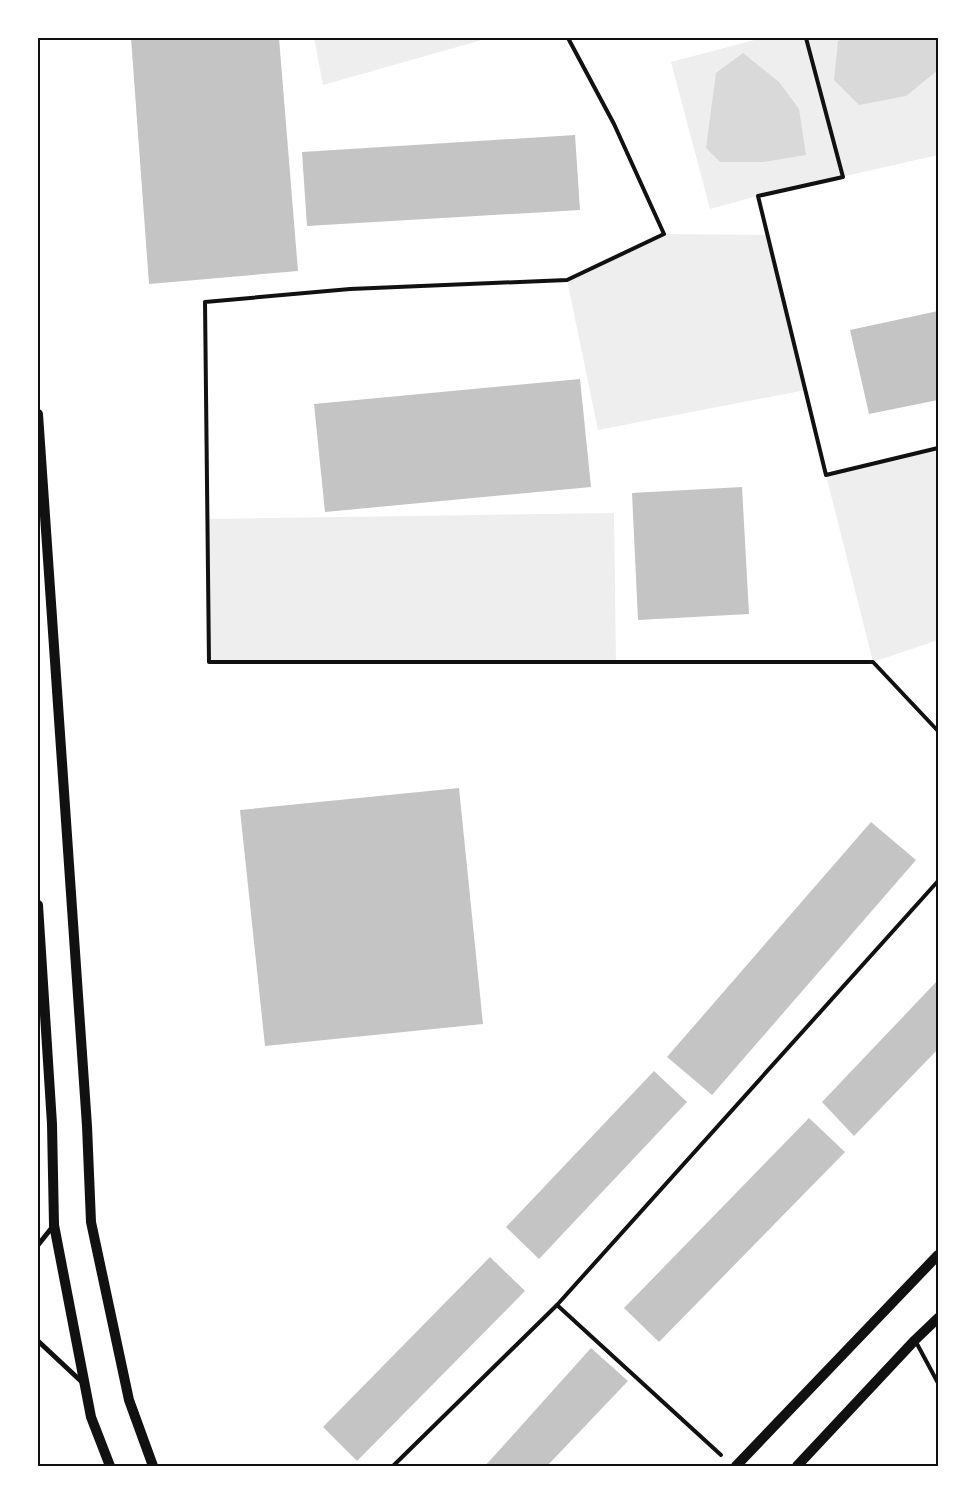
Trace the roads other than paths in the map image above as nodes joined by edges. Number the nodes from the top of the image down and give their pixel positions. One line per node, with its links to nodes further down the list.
1 (568, 38): 5 (lane)
2 (806, 38): 4 (lane)
3 (38, 414): 19 (main road)
4 (938, 448)
5 (938, 731)
6 (938, 881): 11 (lane)
7 (38, 905): 8 (main road)
8 (54, 1225): 9 (street); 16 (main road)
9 (38, 1245)
10 (938, 1255): 21 (main road)
11 (557, 1305): 17 (lane); 20 (lane)
12 (938, 1318): 13 (main road)
13 (915, 1340): 15 (lane); 22 (main road)
14 (38, 1341): 16 (street)
15 (938, 1383)
16 (85, 1384): 18 (main road)
17 (721, 1455)
18 (110, 1466)
19 (153, 1466)
20 (393, 1466)
21 (736, 1466)
22 (797, 1466)

